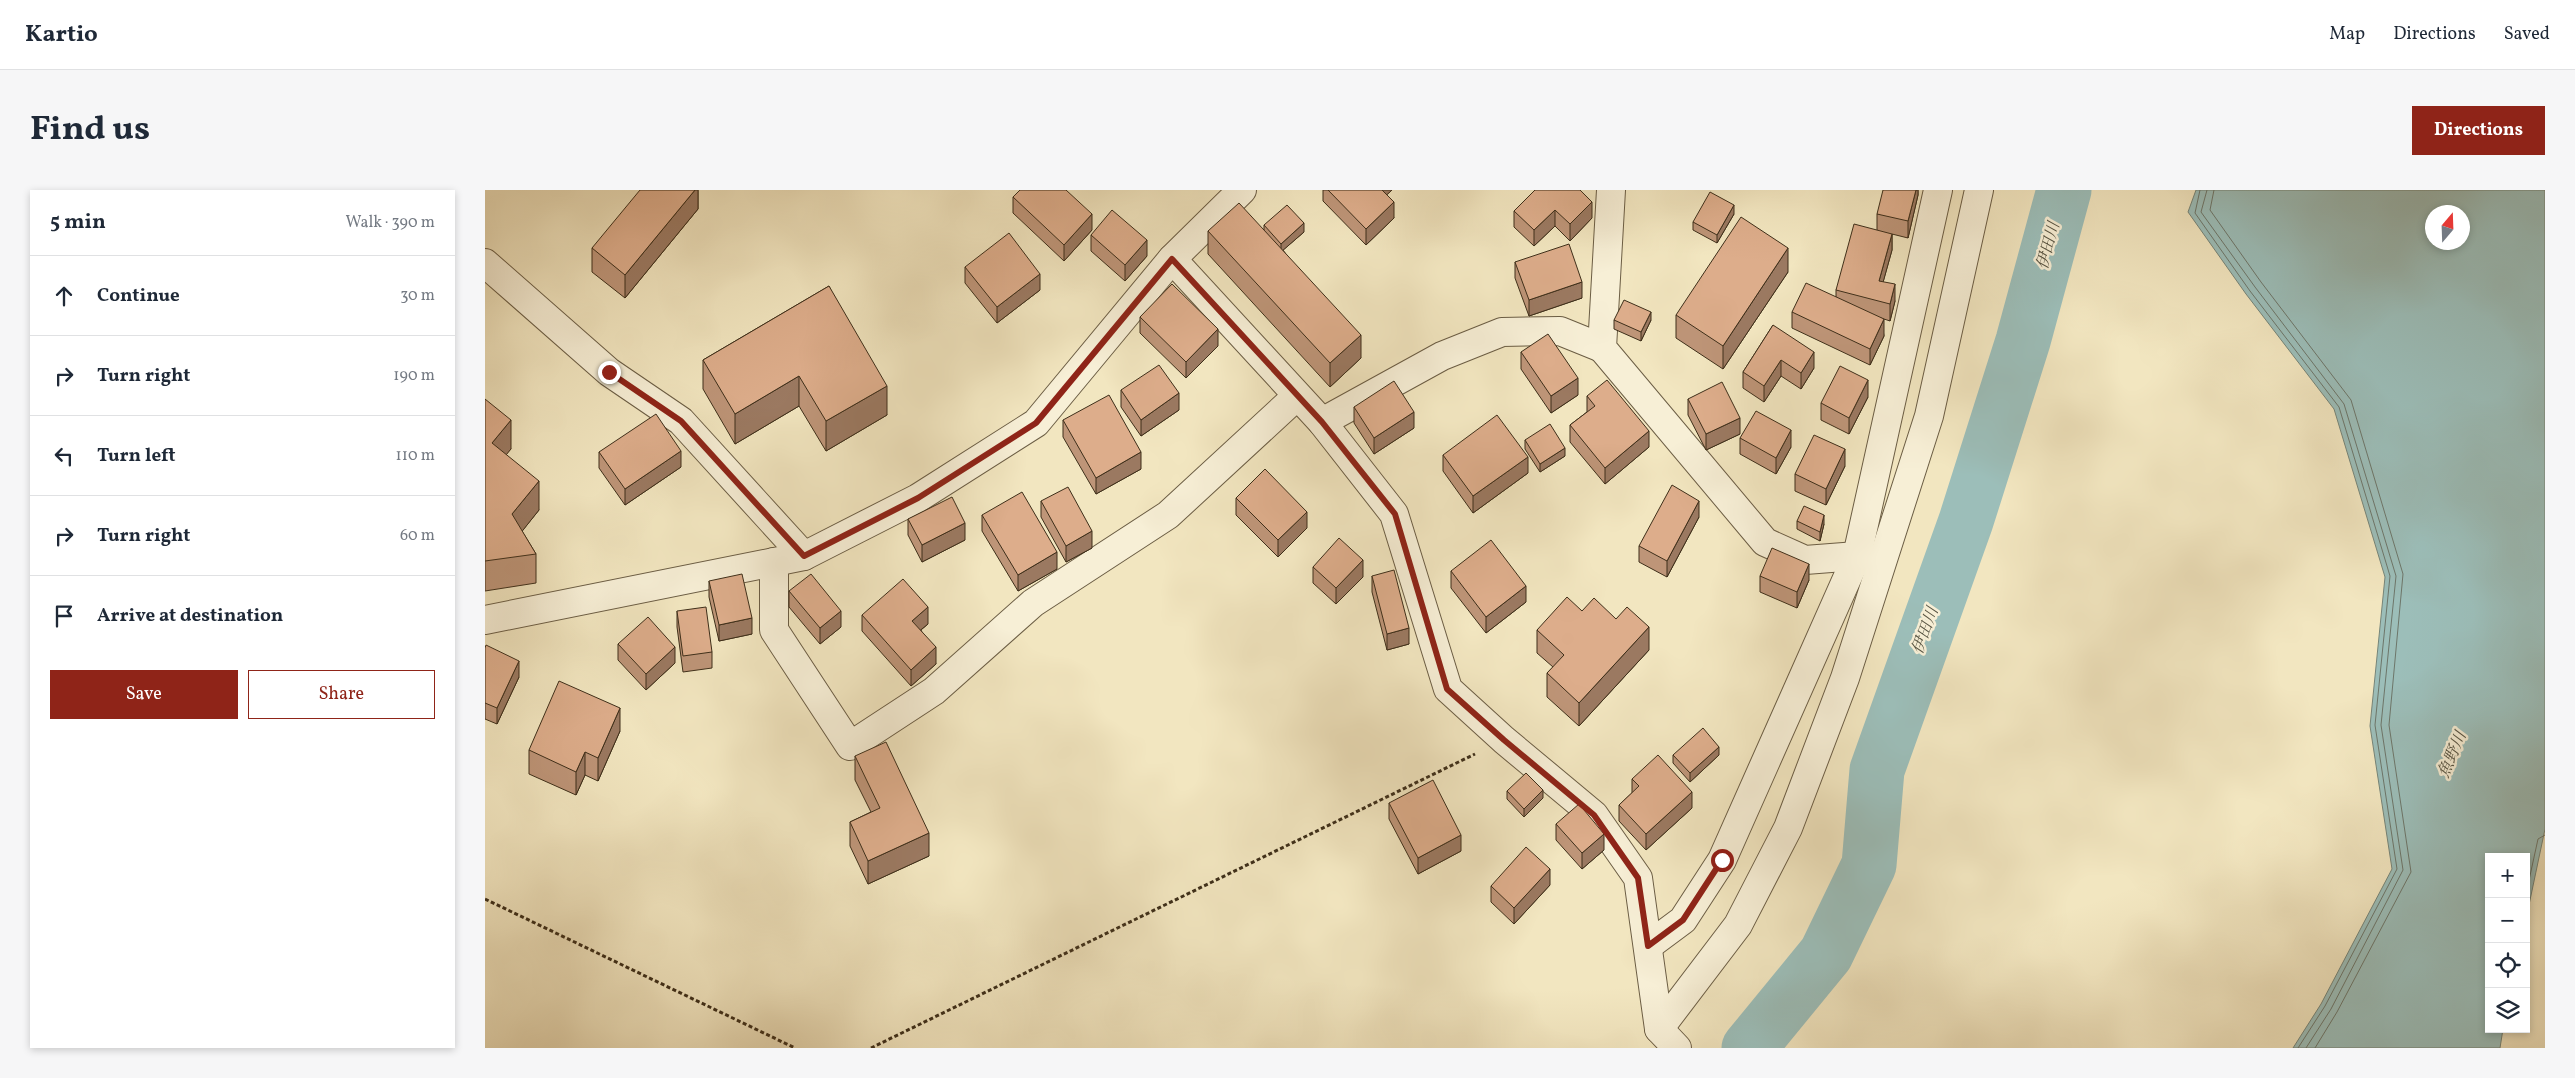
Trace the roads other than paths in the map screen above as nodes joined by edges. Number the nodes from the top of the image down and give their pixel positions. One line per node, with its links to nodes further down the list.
1 (1242, 190): 5 (street)
2 (1611, 190): 7 (street)
3 (1938, 190): 11 (street)
4 (1979, 190): 15 (street)
5 (1172, 259): 8 (street); 10 (street)
6 (485, 263): 10 (street)
7 (1602, 348): 9 (street); 11 (street)
8 (1297, 396): 9 (street); 12 (street)
9 (1322, 422): 14 (street)
10 (804, 556): 12 (street)
11 (1857, 556): 14 (street)
12 (774, 562): 13 (street)
13 (485, 620)
14 (1648, 946): 15 (street)
15 (1668, 1038)

